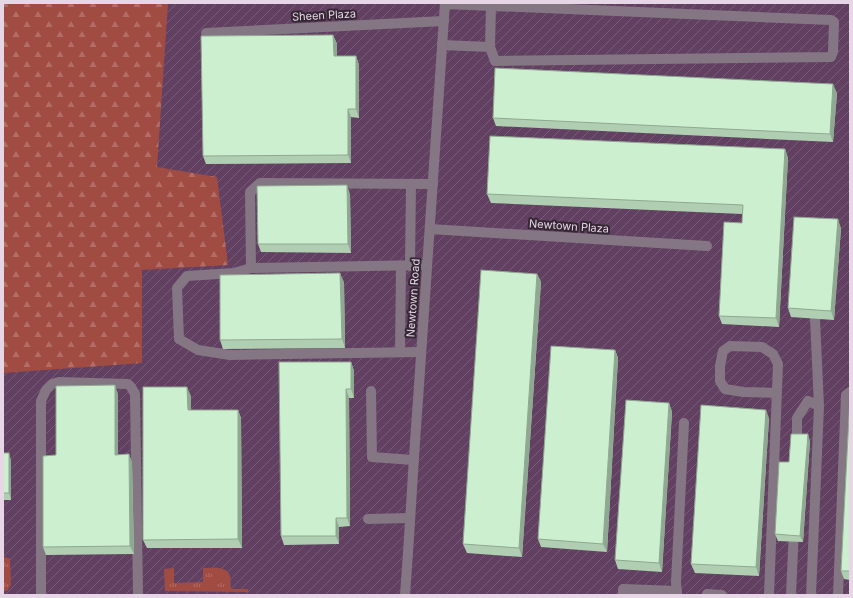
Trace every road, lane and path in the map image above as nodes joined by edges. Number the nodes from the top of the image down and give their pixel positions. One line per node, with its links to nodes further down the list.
1 (445, 4): 2 (street); 3 (street, Newtown Road)
2 (491, 6): 6 (street); 6 (street)
3 (444, 21): 4 (street, Sheen Plaza); 5 (street, Newtown Road)
4 (206, 33)
5 (442, 45): 6 (street); 8 (street, Newtown Road)
6 (490, 47)
7 (411, 184): 8 (street); 12 (street); 13 (street)
8 (433, 184): 9 (street, Newtown Road)
9 (430, 228): 10 (street, Newtown Plaza); 11 (street, Newtown Road)
10 (707, 246)
11 (427, 265): 12 (street); 16 (street, Newtown Road)
12 (405, 266): 13 (street); 15 (street)
13 (251, 268): 15 (street)
14 (815, 319): 20 (street)
15 (400, 352): 16 (street)
16 (421, 352): 23 (street, Newtown Road)
17 (371, 391): 23 (street)
18 (777, 392): 18 (street); 34 (street)
19 (850, 392): 37 (street)
20 (819, 406): 22 (street); 36 (street)
21 (684, 423): 27 (street)
22 (796, 456)
23 (413, 460): 25 (street, Newtown Road)
24 (368, 518): 25 (street)
25 (410, 518): 31 (street, Newtown Road)
26 (794, 518): 35 (street)
27 (677, 593): 32 (street)
28 (707, 594): 33 (street)
29 (41, 595): 30 (street)
30 (138, 595)
31 (405, 595)
32 (623, 595)
33 (722, 595)
34 (769, 595)
35 (791, 595)
36 (811, 595)
37 (838, 595)

